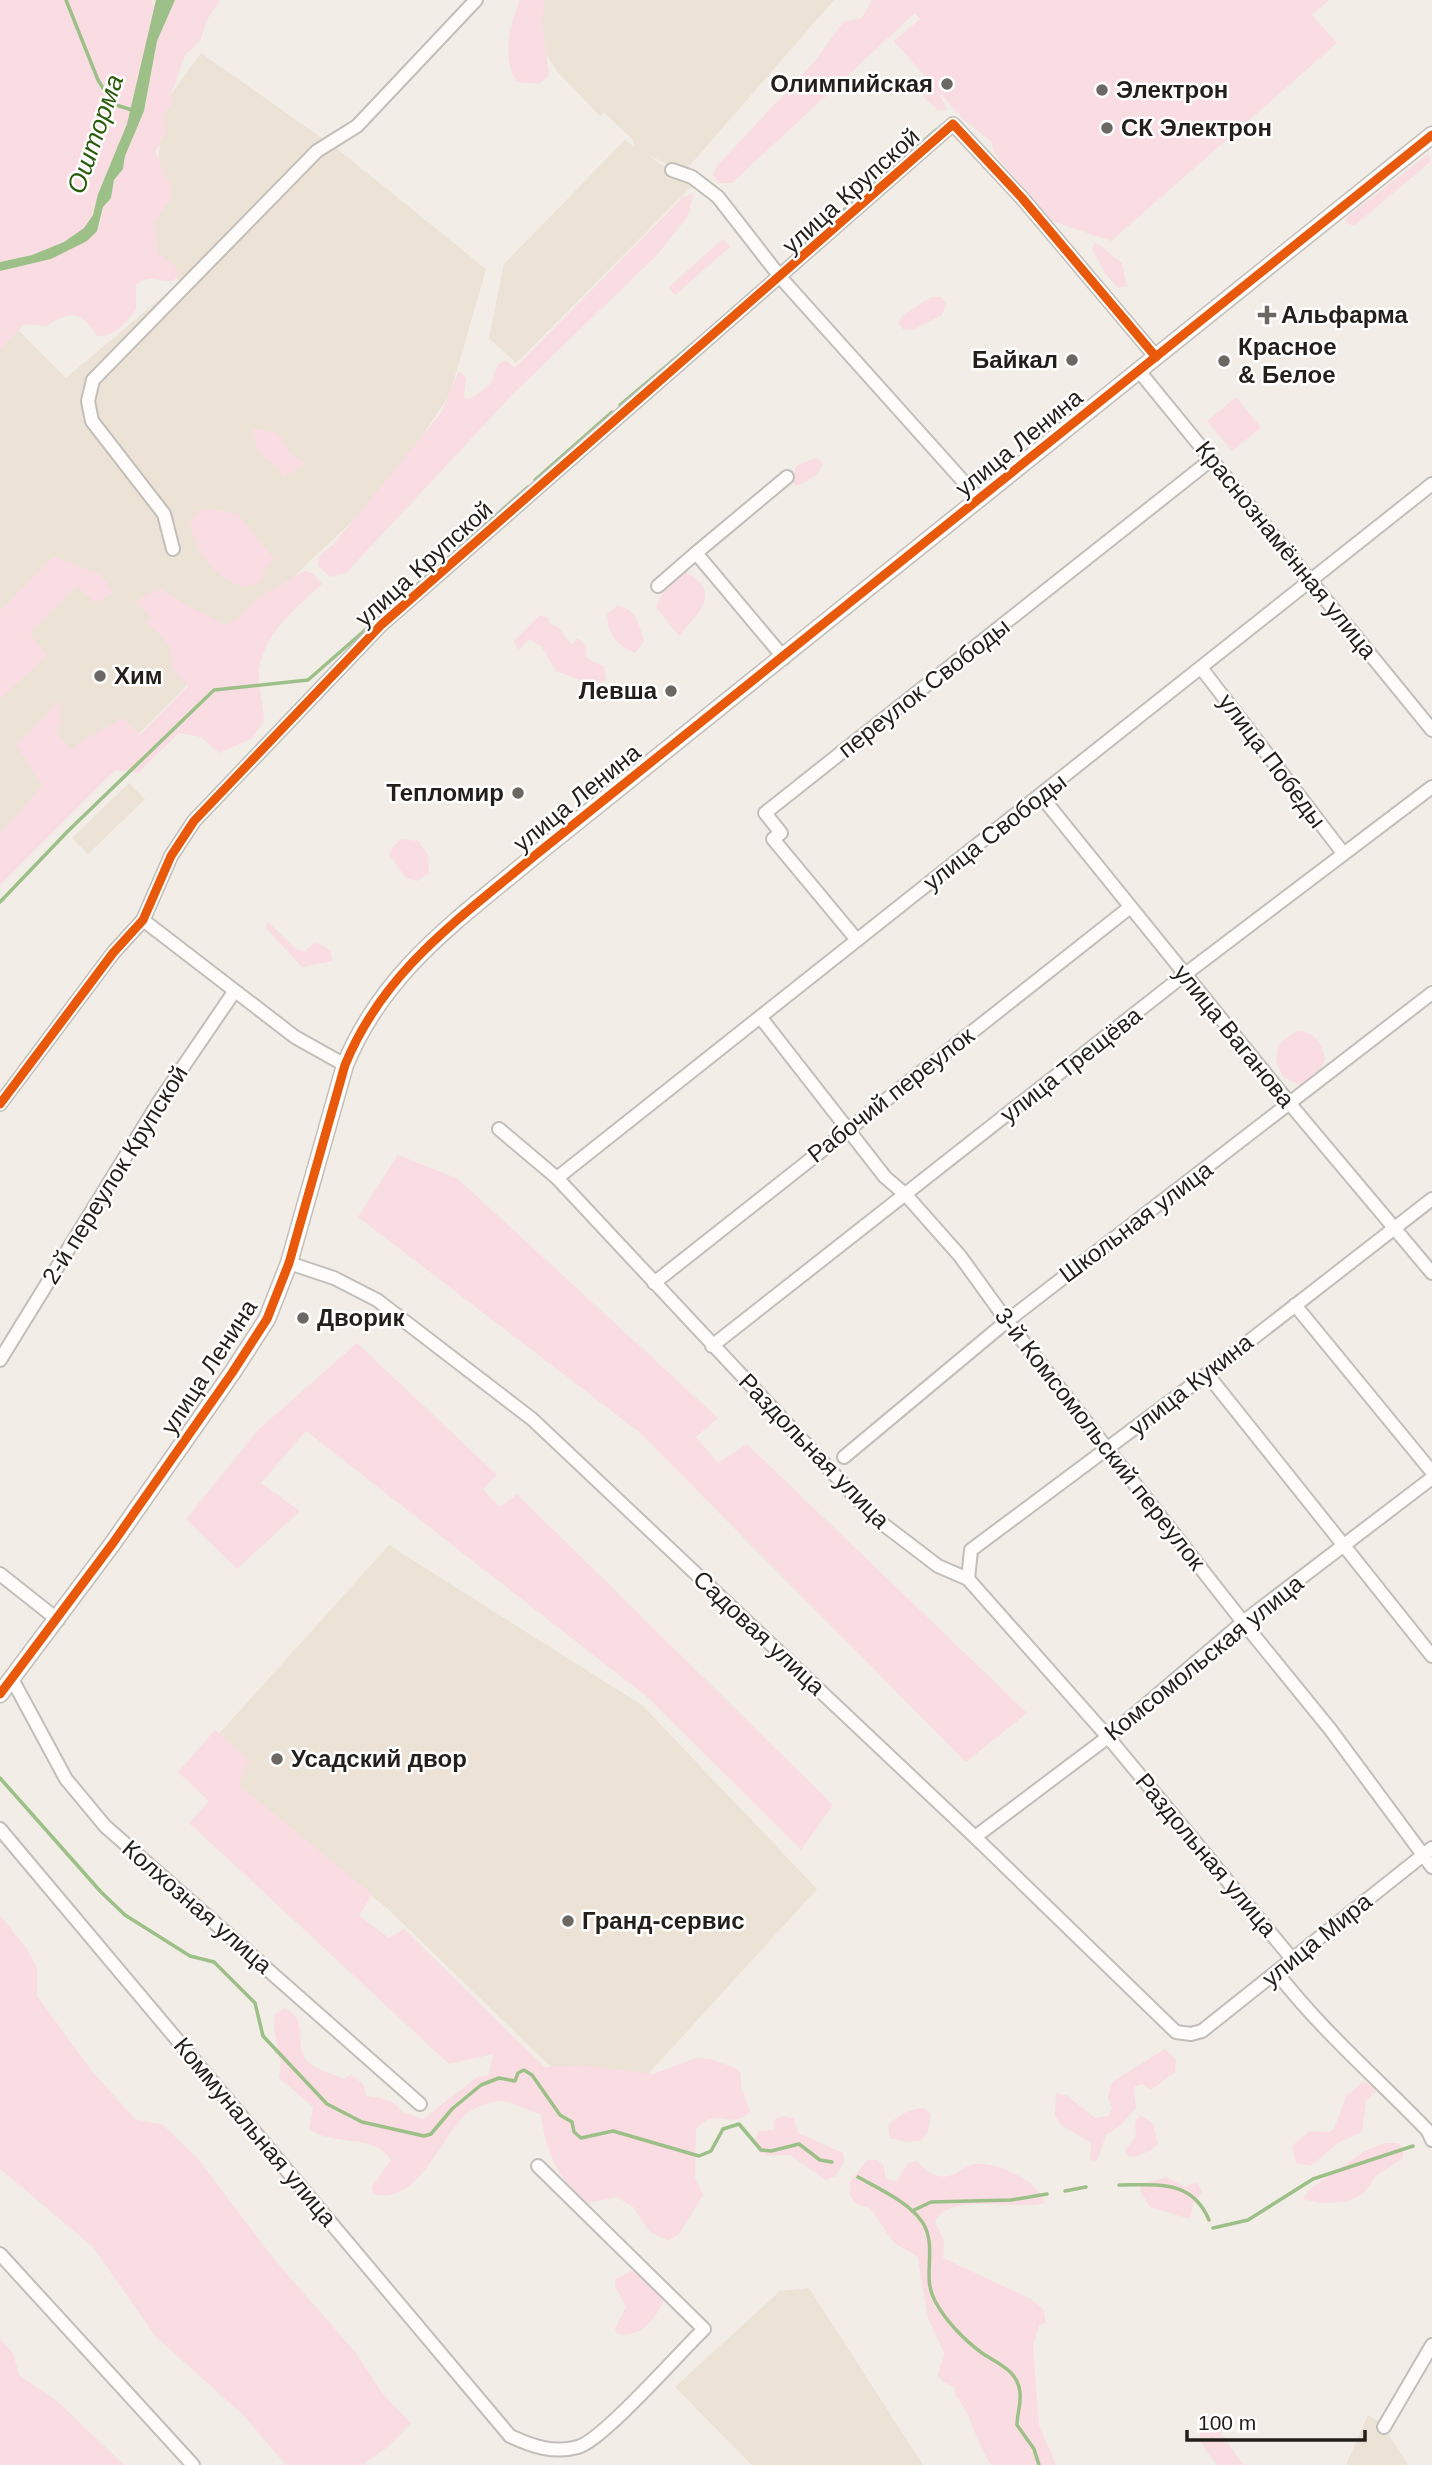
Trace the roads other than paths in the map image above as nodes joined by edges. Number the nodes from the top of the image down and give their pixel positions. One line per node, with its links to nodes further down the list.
1 (476, 0): 11 (street)
2 (1432, 135): 5 (street, улица Ленина)
3 (672, 170): 4 (street)
4 (780, 278): 5 (street, улица Крупской); 10 (street); 22 (street, улица Крупской)
5 (1156, 356): 6 (street, улица Ленина)
6 (1139, 371): 7 (street, Краснознамённая улица); 10 (street, улица Ленина)
7 (1212, 459): 13 (street, Краснознамённая улица); 23 (street, переулок Свободы)
8 (787, 477): 12 (street)
9 (1432, 484): 13 (street, улица Свободы)
10 (980, 500): 15 (street, улица Ленина)
11 (173, 549)
12 (696, 553): 14 (street); 15 (street)
13 (1309, 580): 16 (street, улица Свободы); 17 (street, Краснознамённая улица)
14 (658, 586)
15 (784, 658): 28 (street, улица Ленина)
16 (1202, 669): 19 (street, улица Свободы); 20 (street, улица Победы)
17 (1432, 730)
18 (1432, 787): 20 (street, улица Трещёва)
19 (1041, 796): 21 (street, улица Ваганова); 23 (street, улица Свободы)
20 (1343, 853): 24 (street, улица Трещёва)
21 (1129, 908): 24 (street, улица Ваганова); 32 (street, Рабочий переулок)
22 (143, 920): 25 (street); 29 (street, улица Крупской)
23 (857, 940): 27 (street, улица Свободы)
24 (1185, 975): 30 (street, улица Ваганова); 34 (street, улица Трещёва)
25 (234, 992): 28 (street); 43 (street, 2-й переулок Крупской)
26 (1432, 993): 30 (street, Школьная улица)
27 (761, 1018): 32 (street, 3-й Комсомольский переулок); 33 (street, улица Свободы)
28 (345, 1065): 37 (street, улица Ленина)
29 (0, 1104)
30 (1290, 1104): 36 (street, улица Ваганова); 41 (street, Школьная улица)
31 (499, 1129): 33 (street, Раздольная улица)
32 (848, 1129): 34 (street, 3-й Комсомольский переулок); 39 (street, Рабочий переулок)
33 (557, 1178): 39 (street, Раздольная улица)
34 (906, 1195): 41 (street, 3-й Комсомольский переулок); 42 (street, улица Трещёва)
35 (1432, 1199): 36 (street, улица Кукина)
36 (1395, 1228): 38 (street, улица Ваганова); 40 (street, улица Кукина)
37 (289, 1263): 52 (street, улица Ленина); 59 (street, Садовая улица)
38 (1432, 1273)
39 (654, 1283): 42 (street, Раздольная улица)
40 (1295, 1305): 44 (street, улица Кукина); 47 (street)
41 (1007, 1321): 45 (street, 3-й Комсомольский переулок); 46 (street, Школьная улица)
42 (712, 1346): 51 (street, Раздольная улица)
43 (0, 1360)
44 (1207, 1374): 45 (street, улица Кукина); 49 (street)
45 (1107, 1450): 51 (street, улица Кукина); 53 (street, 3-й Комсомольский переулок)
46 (844, 1457)
47 (1432, 1472)
48 (1432, 1478): 49 (street, Комсомольская улица)
49 (1345, 1545): 53 (street, Комсомольская улица); 54 (street)
50 (0, 1574): 52 (street)
51 (968, 1579): 57 (street, Раздольная улица)
52 (58, 1620): 55 (street, улица Ленина)
53 (1243, 1622): 57 (street, Комсомольская улица); 60 (street, 3-й Комсомольский переулок)
54 (1432, 1656)
55 (12, 1679): 56 (street, улица Ленина); 65 (street, Колхозная улица)
56 (0, 1695)
57 (1108, 1737): 59 (street, Комсомольская улица); 62 (street, Раздольная улица)
58 (0, 1829): 67 (street, Коммунальная улица)
59 (975, 1837): 64 (street, Садовая улица)
60 (1427, 1852): 61 (street, 3-й Комсомольский переулок); 62 (street, улица Мира)
61 (1432, 1867)
62 (1293, 1960): 63 (street, улица Мира)
63 (1277, 1973): 64 (street, улица Мира); 66 (street, Раздольная улица)
64 (1202, 2031)
65 (420, 2104)
66 (1432, 2140)
67 (538, 2166)
68 (0, 2254): 71 (street)
69 (1432, 2345): 70 (street)
70 (1384, 2427)
71 (193, 2465)

